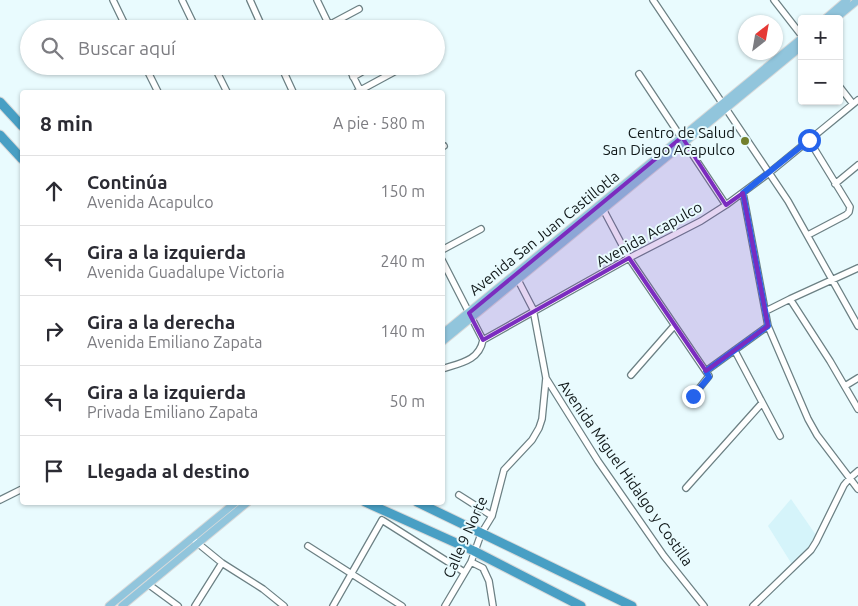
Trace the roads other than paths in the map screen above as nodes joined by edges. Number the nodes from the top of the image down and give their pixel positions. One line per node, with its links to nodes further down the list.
1 (113, 0): 12 (street)
2 (182, 0): 13 (street)
3 (250, 0): 14 (street)
4 (317, 0): 15 (street)
5 (653, 0): 35 (street)
6 (774, 0): 17 (street)
7 (847, 0): 10 (main road)
8 (858, 0): 11 (main road)
9 (359, 9): 16 (street)
10 (830, 15)
11 (840, 15)
12 (123, 20)
13 (192, 20)
14 (259, 20)
15 (327, 20)
16 (341, 20)
17 (798, 32)
18 (798, 41): 35 (main road, Avenida San Juan Castillotla)
19 (798, 49): 35 (main road, Avenida San Juan Castillotla)
20 (639, 74): 38 (street)
21 (150, 75): 27 (street)
22 (218, 75): 28 (street)
23 (285, 75): 29 (street)
24 (356, 75): 26 (street)
25 (389, 75): 31 (street)
26 (353, 77): 30 (street)
27 (157, 90)
28 (226, 90)
29 (292, 90)
30 (358, 90)
31 (363, 90)
32 (843, 90): 34 (street)
33 (0, 102): 36 (highway)
34 (856, 102): 39 (street, Avenida Acapulco)
35 (724, 106): 38 (main road, Avenida San Juan Castillotla); 42 (street)
36 (20, 124)
37 (0, 135): 40 (highway)
38 (683, 140): 45 (street); 46 (main road, Avenida San Juan Castillotla); 58 (main road, Avenida San Juan Castillotla)
39 (809, 140): 42 (street, Avenida Acapulco); 43 (street)
40 (20, 157)
41 (858, 165): 43 (street)
42 (769, 173): 44 (street, Avenida Acapulco); 48 (street)
43 (835, 184): 48 (street)
44 (743, 193): 45 (street, Avenida Acapulco); 56 (street)
45 (726, 204): 50 (street, Avenida Acapulco)
46 (603, 209): 50 (street); 53 (main road, Avenida San Juan Castillotla)
47 (481, 229): 49 (street)
48 (808, 235): 54 (street)
49 (445, 248)
50 (629, 258): 57 (street, Avenida Acapulco); 59 (street)
51 (445, 266): 58 (street)
52 (858, 268): 54 (street)
53 (518, 280): 57 (street, Calle 9 Norte); 58 (main road, Avenida San Juan Castillotla)
54 (832, 280): 55 (street); 61 (street)
55 (790, 298): 56 (street); 71 (street)
56 (766, 311): 60 (street)
57 (533, 312): 64 (street, Avenida Acapulco); 69 (street, Calle 9 Norte)
58 (470, 316): 62 (main road, Avenida San Juan Castillotla); 63 (main road, Avenida San Juan Castillotla); 64 (street)
59 (674, 326): 67 (street); 68 (street)
60 (768, 326): 65 (street); 77 (street)
61 (858, 326)
62 (445, 332)
63 (445, 339)
64 (483, 340): 66 (street, Avenida Acapulco)
65 (735, 351): 67 (street); 73 (street)
66 (445, 368)
67 (706, 371): 72 (street)
68 (631, 374)
69 (546, 378): 87 (street, Calle 9 Norte); 109 (street, Avenida Miguel Hidalgo y Costilla)
70 (858, 378): 71 (street)
71 (845, 386): 74 (street)
72 (693, 396)
73 (762, 403): 75 (street); 78 (street)
74 (858, 409)
75 (780, 436)
76 (858, 471): 77 (street)
77 (850, 478): 79 (street); 110 (street)
78 (686, 488)
79 (858, 489)
80 (20, 490): 82 (street)
81 (459, 495): 87 (street)
82 (0, 500)
83 (232, 505): 89 (main road)
84 (244, 505): 90 (main road)
85 (372, 505): 92 (highway)
86 (423, 505): 88 (highway)
87 (492, 516): 88 (street, Calle 9 Norte)
88 (481, 534): 92 (street, Calle 9 Norte); 108 (highway)
89 (191, 539): 90 (street); 98 (main road)
90 (198, 544): 94 (street); 97 (main road)
91 (308, 546): 96 (street)
92 (474, 551): 93 (street, Calle 9 Norte); 107 (highway)
93 (470, 562): 95 (street, Calle 9 Norte); 106 (street)
94 (222, 563): 101 (street); 102 (street)
95 (464, 572): 96 (street); 105 (street, Calle 9 Norte)
96 (351, 575): 103 (street); 104 (street)
97 (148, 584): 99 (main road); 100 (street)
98 (109, 606)
99 (122, 606)
100 (178, 606)
101 (195, 606)
102 (284, 606)
103 (333, 606)
104 (402, 606)
105 (446, 606)
106 (493, 606)
107 (581, 606)
108 (632, 606)
109 (704, 606)
110 (753, 606)

